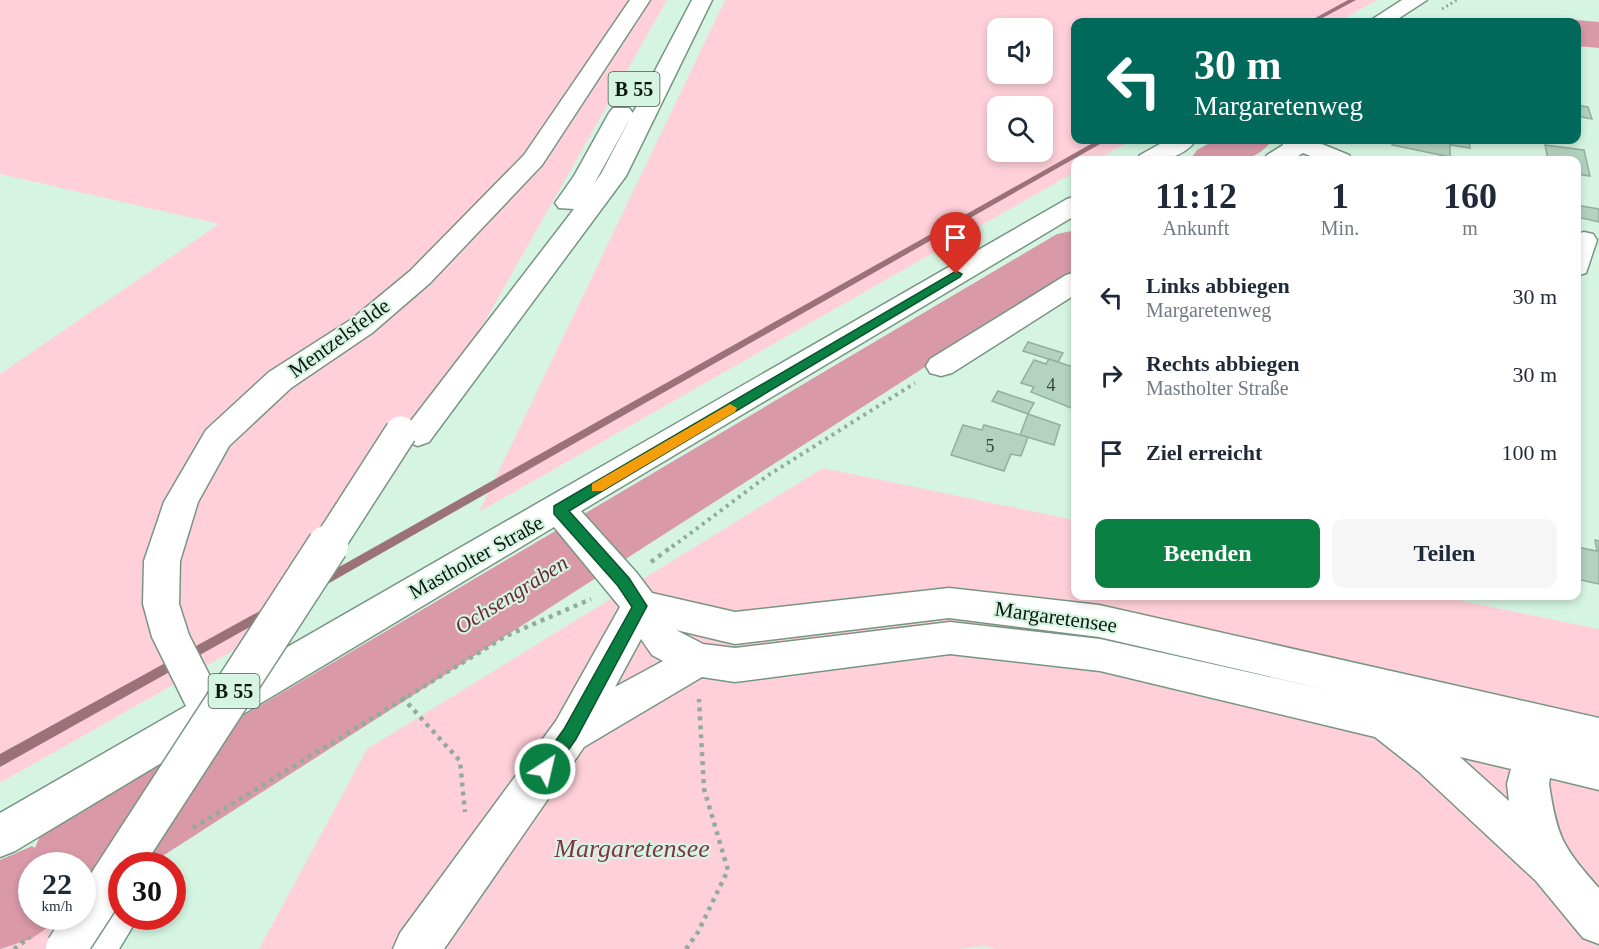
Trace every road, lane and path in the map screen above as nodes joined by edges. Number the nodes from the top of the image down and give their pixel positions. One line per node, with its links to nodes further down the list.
1 (640, 0): 22 (main road, Mentzelsfelde)
2 (680, 0): 17 (main road, B 55)
3 (702, 0): 17 (main road, B 55)
4 (1417, 0): 5 (main road)
5 (1386, 18)
6 (1177, 144): 9 (main road)
7 (1295, 144): 10 (main road)
8 (1302, 144): 11 (main road)
9 (1156, 156)
10 (1281, 156)
11 (1330, 156)
12 (1071, 207): 18 (main road, Mastholter Straße)
13 (1587, 240): 14 (main road)
14 (1581, 255)
15 (1071, 284): 16 (main road)
16 (941, 366): 19 (path)
17 (410, 433): 30 (main road, B 55); 35 (main road, B 55, bridge)
18 (565, 516): 19 (main road); 22 (main road, Mastholter Straße)
19 (626, 586): 20 (main road, Margaretensee); 21 (path); 24 (main road); 26 (main road, Margaretensee)
20 (698, 660): 23 (main road, Margaretensee); 24 (main road); 38 (path)
21 (402, 697): 28 (path); 32 (path)
22 (201, 699): 29 (main road, Mastholter Straße)
23 (1380, 720): 26 (main road, Margaretensee); 31 (main road)
24 (570, 734): 32 (main road)
25 (1599, 736): 26 (main road, Margaretensee)
26 (1531, 738): 27 (main road, Margaretensee); 31 (main road)
27 (1599, 771)
28 (182, 834)
29 (0, 836)
30 (155, 852)
31 (1551, 866): 33 (main road)
32 (471, 875): 37 (main road)
33 (1599, 922)
34 (108, 926): 36 (main road)
35 (66, 949)
36 (93, 949)
37 (416, 949)
38 (686, 949)

